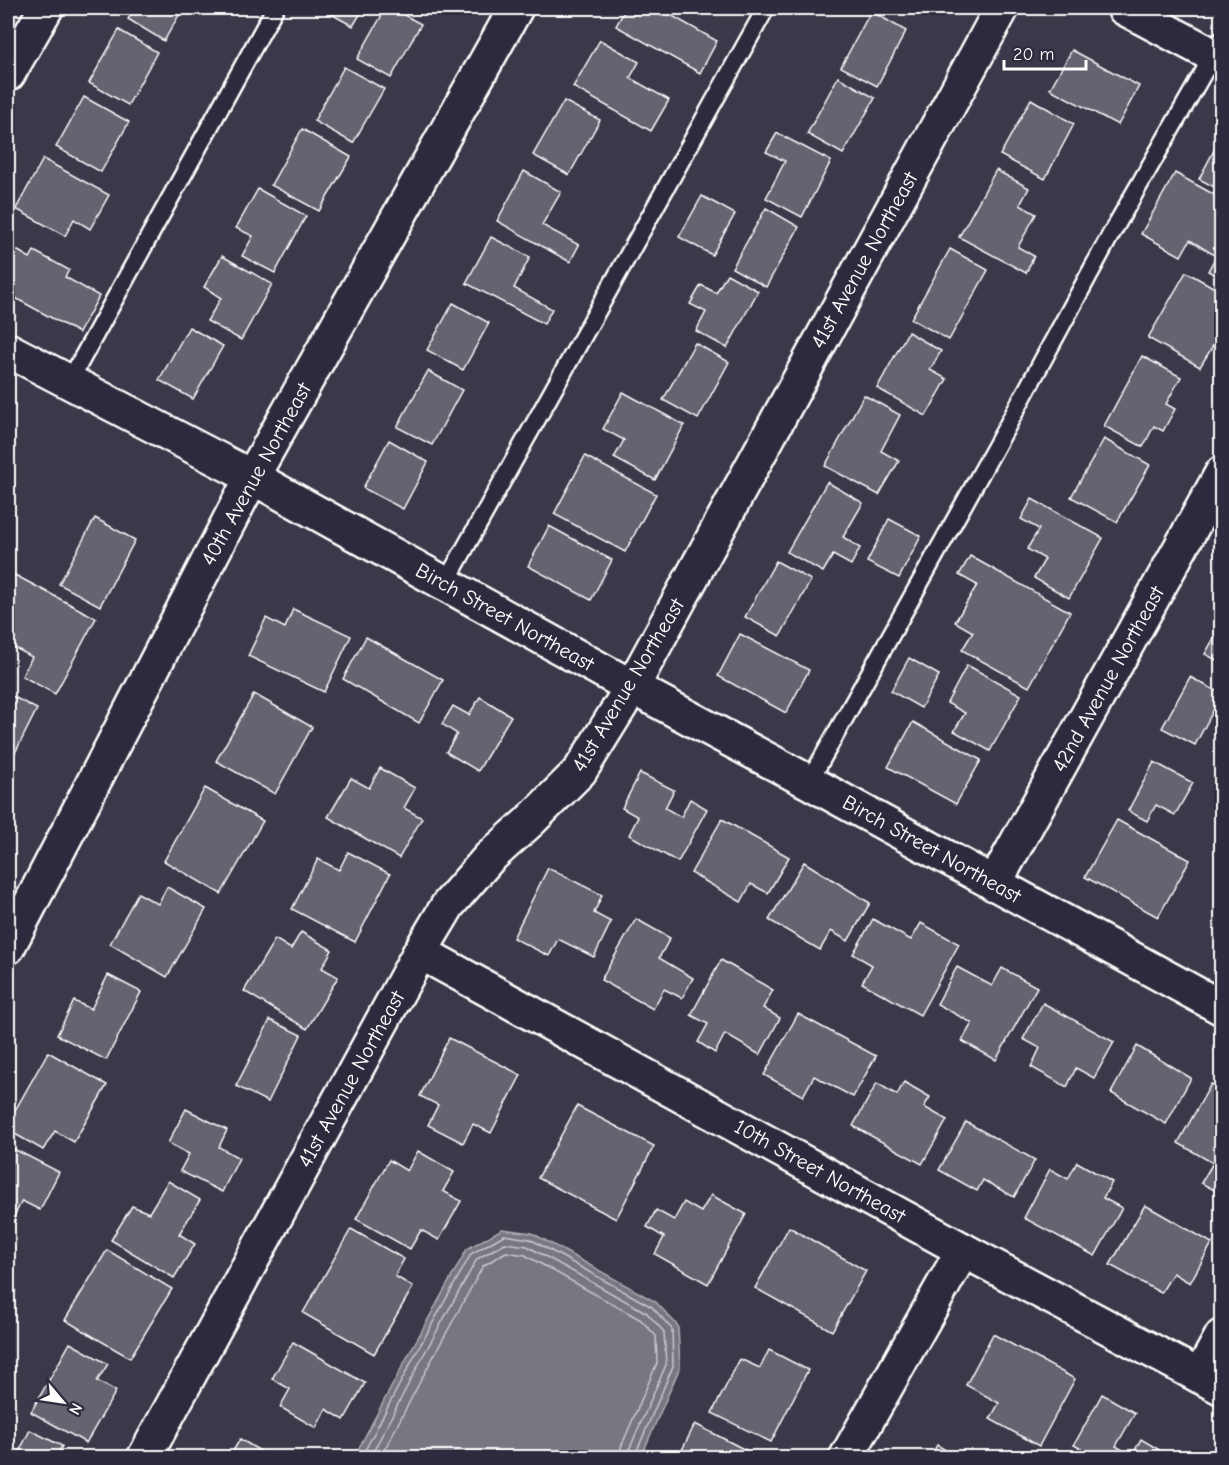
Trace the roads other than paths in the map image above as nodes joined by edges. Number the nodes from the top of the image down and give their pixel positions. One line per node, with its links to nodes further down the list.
1 (45, 8): 8 (street)
2 (275, 8): 10 (lane)
3 (516, 8): 12 (street, 40th Avenue Northeast)
4 (766, 8): 13 (lane)
5 (1002, 8): 14 (street, 41st Avenue Northeast)
6 (1124, 8): 7 (street)
7 (1219, 52): 15 (lane)
8 (8, 74)
9 (8, 350): 10 (street, Birch Street Northeast)
10 (69, 382): 12 (street, Birch Street Northeast)
11 (1221, 473): 16 (street, 42nd Avenue Northeast)
12 (252, 477): 13 (street, Birch Street Northeast); 17 (street, 40th Avenue Northeast)
13 (445, 584): 14 (street, Birch Street Northeast)
14 (632, 687): 15 (street, Birch Street Northeast); 18 (street, 41st Avenue Northeast)
15 (809, 782): 16 (street, Birch Street Northeast)
16 (994, 884): 19 (street, Birch Street Northeast)
17 (8, 947)
18 (420, 952): 20 (street, 10th Street Northeast); 23 (street, 41st Avenue Northeast)
19 (1221, 1008)
20 (963, 1250): 22 (street, 10th Street Northeast); 24 (street)
21 (1221, 1336): 22 (street)
22 (1211, 1382)
23 (144, 1458)
24 (846, 1458)

